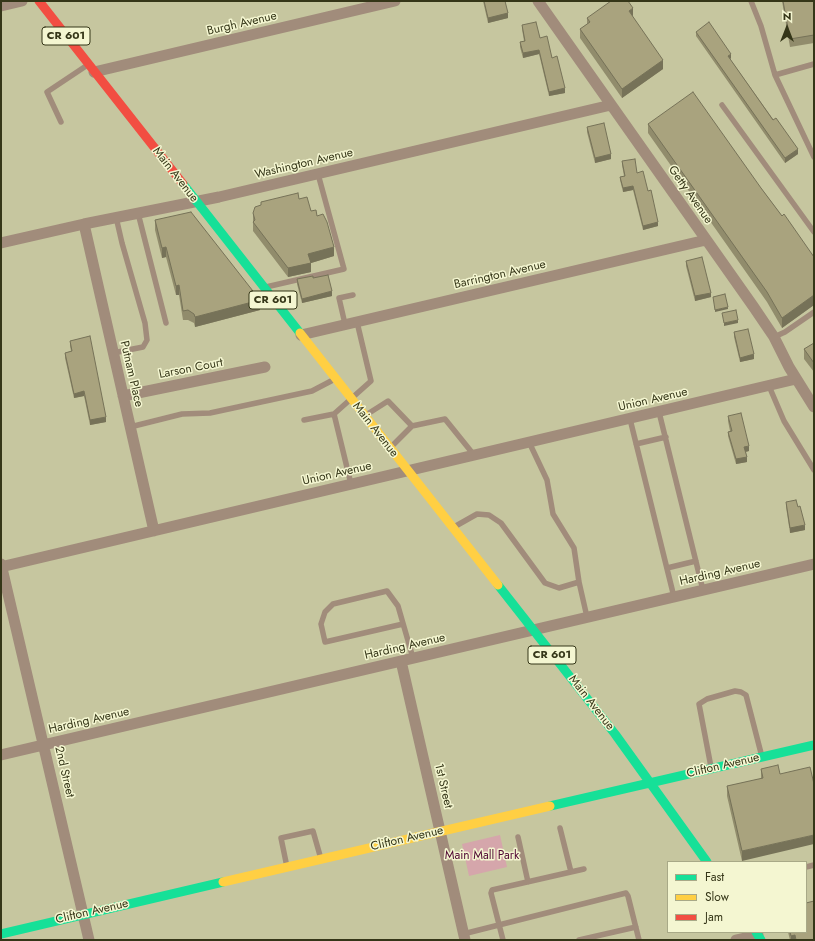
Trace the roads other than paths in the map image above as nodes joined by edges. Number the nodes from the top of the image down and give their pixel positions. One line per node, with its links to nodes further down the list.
1 (22, 1): 6 (street)
2 (39, 1): 8 (main road, Main Avenue / CR 601)
3 (396, 1): 8 (street, Burgh Avenue)
4 (538, 1): 10 (street, Getty Avenue)
5 (751, 1): 9 (lane)
6 (1, 6)
7 (814, 64): 9 (lane)
8 (91, 68): 12 (lane); 15 (main road, Main Avenue / CR 601)
9 (775, 75): 13 (lane)
10 (611, 105): 14 (street, Washington Avenue); 20 (street, Getty Avenue)
11 (722, 105): 19 (lane)
12 (61, 122)
13 (814, 157)
14 (318, 174): 15 (street, Washington Avenue); 22 (lane)
15 (196, 201): 16 (street, Washington Avenue); 22 (main road, Main Avenue / CR 601)
16 (138, 213): 17 (street, Washington Avenue); 26 (lane)
17 (116, 217): 18 (street, Washington Avenue); 30 (lane)
18 (84, 224): 21 (street, Washington Avenue); 30 (street, Putnam Place)
19 (814, 232)
20 (706, 240): 25 (street, Barrington Avenue); 29 (street, Getty Avenue)
21 (1, 243)
22 (263, 287): 28 (main road, Main Avenue / CR 601)
23 (353, 295): 27 (lane)
24 (814, 312): 29 (lane)
25 (357, 322): 27 (street, Barrington Avenue); 36 (lane)
26 (166, 323)
27 (345, 324): 28 (street, Barrington Avenue)
28 (301, 335): 32 (main road, Main Avenue / CR 601)
29 (774, 337): 33 (street, Getty Avenue)
30 (113, 353): 35 (street, Putnam Place)
31 (265, 367): 35 (street, Larson Court)
32 (335, 379): 36 (main road, Main Avenue / CR 601); 44 (lane)
33 (796, 379): 34 (street, Union Avenue); 37 (street, Getty Avenue)
34 (769, 386): 38 (street, Union Avenue); 50 (lane)
35 (123, 396): 44 (street, Putnam Place)
36 (351, 399): 39 (lane); 40 (main road, Main Avenue / CR 601)
37 (814, 407)
38 (659, 412): 41 (street, Union Avenue); 45 (lane)
39 (334, 414): 42 (lane); 52 (lane)
40 (365, 416): 43 (lane); 48 (main road, Main Avenue / CR 601)
41 (630, 418): 46 (street, Union Avenue); 47 (lane)
42 (304, 420)
43 (412, 426): 48 (lane); 49 (lane)
44 (130, 427): 54 (street, Putnam Place)
45 (666, 438): 47 (lane); 55 (lane)
46 (529, 442): 49 (street, Union Avenue); 59 (lane)
47 (636, 444): 58 (lane)
48 (390, 448): 51 (main road, Main Avenue / CR 601)
49 (474, 455): 51 (street, Union Avenue)
50 (814, 470)
51 (408, 471): 52 (street, Union Avenue); 53 (main road, Main Avenue / CR 601)
52 (351, 484): 54 (street, Union Avenue)
53 (452, 528): 59 (lane); 64 (main road, Main Avenue / CR 601)
54 (154, 531): 57 (street, Union Avenue)
55 (696, 561): 58 (lane); 60 (lane)
56 (814, 564): 60 (street, Harding Avenue)
57 (1, 566): 67 (street, 2nd Street)
58 (667, 568): 61 (lane)
59 (579, 582): 62 (lane)
60 (703, 590): 61 (street, Harding Avenue)
61 (674, 597): 62 (street, Harding Avenue)
62 (586, 617): 64 (street, Harding Avenue)
63 (403, 624): 63 (lane); 65 (lane)
64 (533, 630): 65 (street, Harding Avenue); 72 (main road, Main Avenue / CR 601)
65 (413, 658): 66 (street, Harding Avenue)
66 (401, 661): 67 (street, Harding Avenue); 74 (street, 1st Street)
67 (44, 744): 69 (street, Harding Avenue); 82 (street, 2nd Street)
68 (814, 745): 70 (main road, Clifton Avenue)
69 (1, 755)
70 (762, 757): 71 (main road, Clifton Avenue); 71 (lane)
71 (712, 769): 72 (main road, Clifton Avenue)
72 (651, 783): 74 (main road, Clifton Avenue); 77 (main road, Main Avenue / CR 601)
73 (560, 828): 80 (lane)
74 (440, 831): 76 (main road, Clifton Avenue); 87 (street, 1st Street)
75 (518, 836): 81 (lane)
76 (321, 859): 78 (main road, Clifton Avenue); 78 (lane)
77 (706, 861)
78 (287, 867): 82 (main road, Clifton Avenue)
79 (584, 869): 80 (lane)
80 (571, 872): 81 (lane)
81 (528, 882): 83 (lane)
82 (83, 914): 85 (main road, Clifton Avenue); 88 (street, 2nd Street)
83 (499, 925): 84 (lane); 87 (lane); 89 (lane)
84 (636, 927): 90 (lane); 91 (lane)
85 (1, 934)
86 (758, 936): 92 (street)
87 (464, 937)
88 (89, 940)
89 (503, 940)
90 (579, 940)
91 (639, 940)
92 (736, 940)

